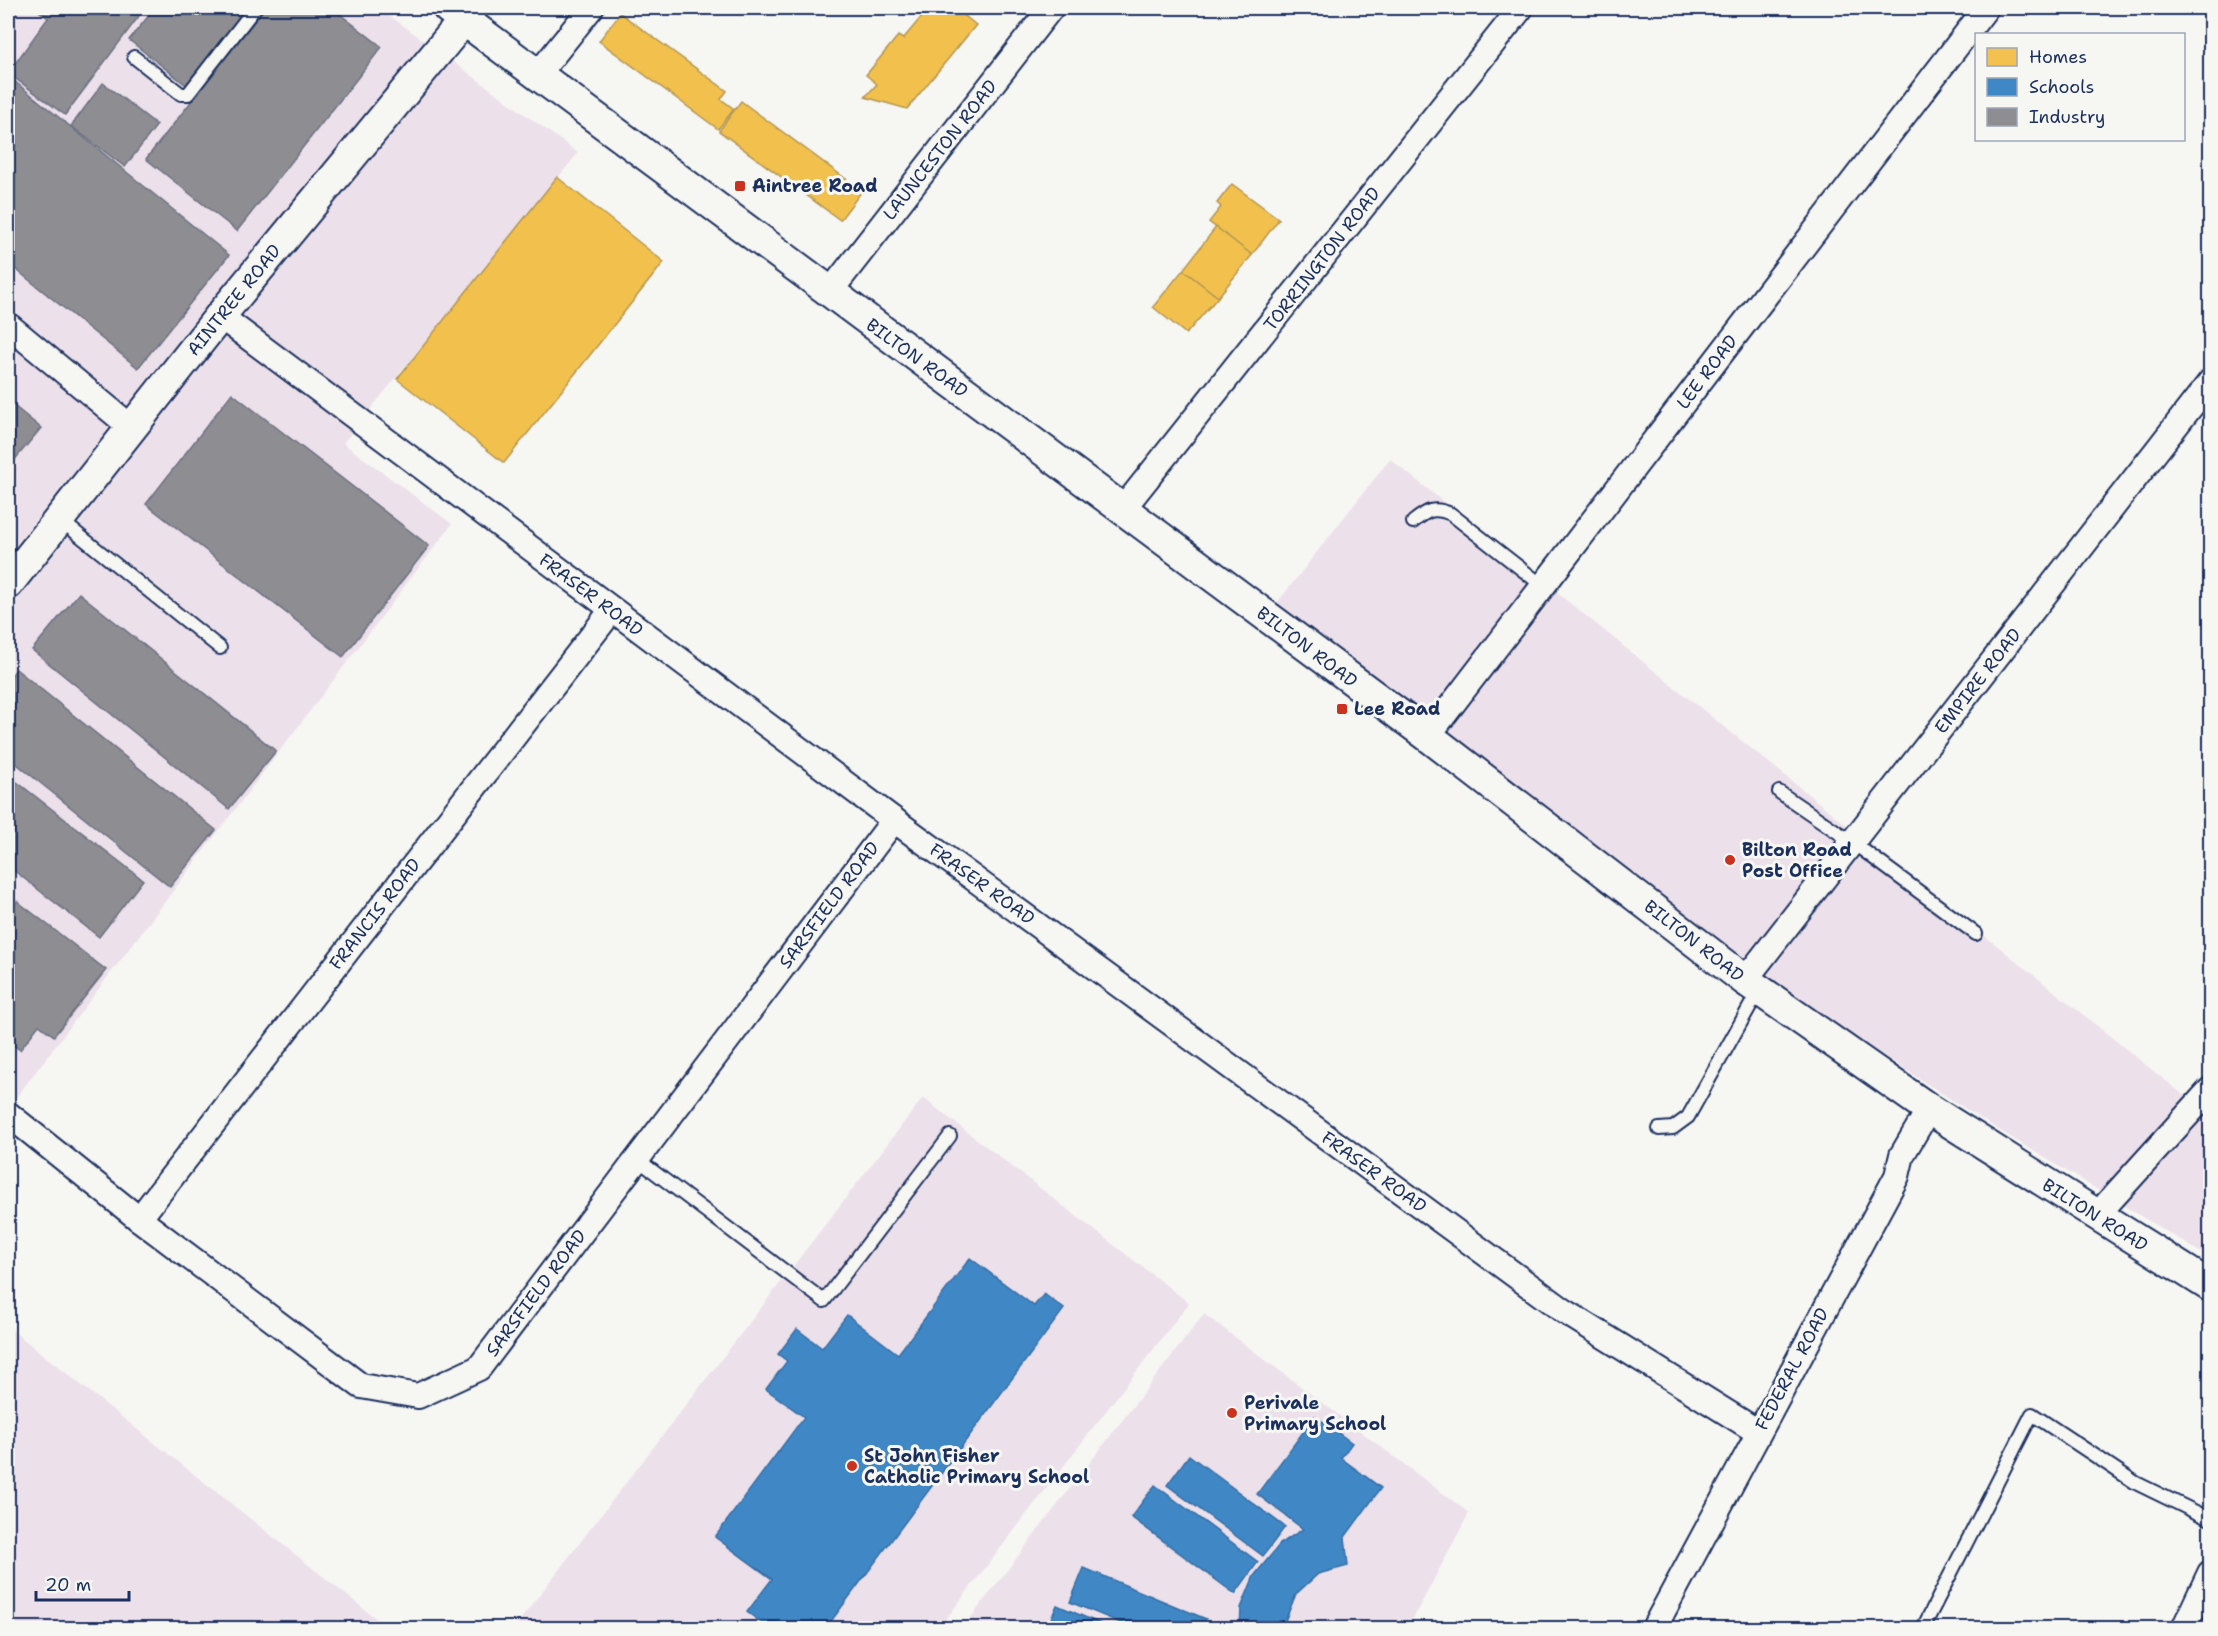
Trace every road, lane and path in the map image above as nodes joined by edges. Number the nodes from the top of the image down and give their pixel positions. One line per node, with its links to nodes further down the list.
1 (10, 8): 7 (lane)
2 (255, 8): 9 (lane)
3 (591, 8): 10 (street)
4 (1051, 8): 11 (street, LAUNCESTON ROAD)
5 (1521, 8): 16 (street, TORRINGTON ROAD)
6 (1986, 8): 20 (street, LEE ROAD)
7 (8, 11)
8 (456, 14): 10 (street, BILTON ROAD); 12 (street, AINTREE ROAD)
9 (134, 57)
10 (538, 73): 11 (street, BILTON ROAD)
11 (829, 293): 16 (street, BILTON ROAD)
12 (220, 316): 15 (street, AINTREE ROAD); 21 (street, FRASER ROAD)
13 (8, 325): 15 (street)
14 (2211, 382): 26 (street, EMPIRE ROAD)
15 (132, 428): 17 (street, AINTREE ROAD)
16 (1122, 510): 23 (street, BILTON ROAD)
17 (59, 519): 19 (street, AINTREE ROAD); 22 (lane)
18 (1413, 522): 20 (lane)
19 (8, 584)
20 (1543, 586): 23 (street, LEE ROAD)
21 (612, 610): 25 (street, FRASER ROAD); 36 (street, FRANCIS ROAD)
22 (220, 648)
23 (1428, 736): 28 (street, BILTON ROAD)
24 (1779, 792): 26 (lane)
25 (894, 820): 34 (street, SARSFIELD ROAD); 38 (street, FRASER ROAD)
26 (1852, 842): 27 (lane); 28 (street, EMPIRE ROAD)
27 (1976, 934)
28 (1752, 985): 30 (street, BILTON ROAD); 32 (lane)
29 (2211, 1090): 35 (street)
30 (1929, 1109): 35 (street, BILTON ROAD); 38 (street, FEDERAL ROAD)
31 (8, 1114): 36 (street, SARSFIELD ROAD)
32 (1659, 1129)
33 (950, 1136): 34 (lane)
34 (637, 1159): 36 (street, SARSFIELD ROAD)
35 (2096, 1216): 37 (street, BILTON ROAD)
36 (139, 1219)
37 (2211, 1286)
38 (1758, 1432): 41 (street, FEDERAL ROAD)
39 (2211, 1519): 42 (lane)
40 (2211, 1573): 43 (street)
41 (1654, 1629)
42 (1923, 1629)
43 (2184, 1629)

